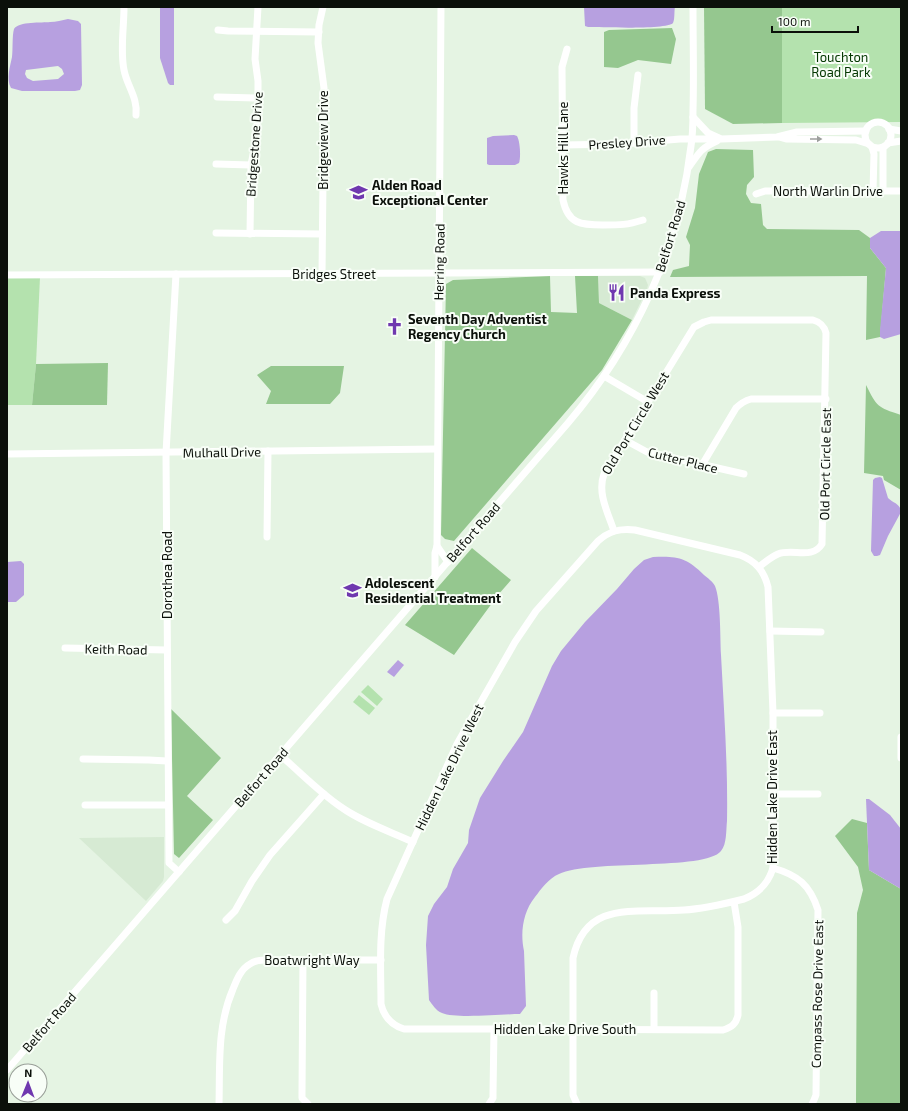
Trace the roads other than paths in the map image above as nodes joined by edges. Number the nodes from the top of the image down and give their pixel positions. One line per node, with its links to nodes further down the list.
1 (124, 7): 13 (street)
2 (258, 7): 7 (street, Bridgestone Drive)
3 (323, 7): 8 (street, Bridgeview Drive)
4 (441, 7): 42 (street, Herring Road)
5 (693, 7): 14 (street, Belfort Road)
6 (218, 30): 7 (street)
7 (256, 32): 8 (street); 12 (street, Bridgestone Drive)
8 (319, 32): 38 (street, Bridgeview Drive)
9 (567, 49): 24 (street, Hawks Hill Lane)
10 (638, 75): 22 (street)
11 (218, 97): 12 (street)
12 (258, 98): 27 (street, Bridgestone Drive)
13 (136, 115)
14 (693, 117): 19 (street, Belfort Road); 20 (street)
15 (889, 129): 16 (street); 17 (street); 23 (street)
16 (866, 131): 18 (street); 25 (street)
17 (901, 131)
18 (777, 137): 20 (street, Presley Drive); 25 (street, one-way to 25)
19 (692, 140): 20 (street, Presley Drive); 22 (street, Presley Drive); 28 (street, Belfort Road)
20 (721, 140): 28 (street)
21 (901, 141): 23 (street)
22 (634, 143): 24 (street, Presley Drive)
23 (886, 145): 25 (street); 30 (street)
24 (563, 146): 35 (street, Hawks Hill Lane)
25 (870, 146): 29 (street)
26 (216, 164): 27 (street)
27 (251, 165): 37 (street, Bridgestone Drive)
28 (688, 169): 39 (street, Belfort Road)
29 (873, 169): 30 (street); 31 (street)
30 (883, 169): 32 (street)
31 (873, 191): 32 (street, North Warlin Drive); 34 (street, North Warlin Drive)
32 (883, 191): 33 (street, North Warlin Drive)
33 (901, 191)
34 (756, 194)
35 (643, 220)
36 (216, 233): 37 (street)
37 (250, 234): 38 (street)
38 (322, 234): 41 (street, Bridgeview Drive)
39 (660, 272): 42 (street, Bridges Street); 45 (street, Belfort Road)
40 (176, 274): 41 (street, Bridges Street); 43 (street, Bridges Street); 51 (street, Dorothea Road)
41 (322, 274): 42 (street, Bridges Street)
42 (439, 274): 49 (street, Herring Road)
43 (7, 275)
44 (699, 324): 46 (street, Old Port Circle East); 47 (street, Old Port Circle West)
45 (604, 376): 47 (street); 58 (street, Belfort Road)
46 (826, 399): 53 (street); 59 (street, Old Port Circle East)
47 (648, 402): 48 (street, Old Port Circle West)
48 (625, 440): 53 (street, Cutter Place); 55 (street, Old Port Circle West)
49 (437, 449): 50 (street, Mulhall Drive); 57 (street, Herring Road)
50 (268, 451): 51 (street, Mulhall Drive); 56 (street)
51 (166, 453): 52 (street, Mulhall Drive); 64 (street, Dorothea Road)
52 (7, 454)
53 (702, 465): 54 (street, Cutter Place)
54 (744, 474)
55 (614, 531): 59 (street); 77 (street, Hidden Lake Drive West)
56 (267, 537)
57 (437, 546): 58 (street); 60 (street, Herring Road)
58 (448, 562): 60 (street, Belfort Road)
59 (760, 567): 61 (street, Hidden Lake Drive East)
60 (435, 577): 68 (street, Belfort Road)
61 (770, 631): 62 (street); 65 (street, Hidden Lake Drive East)
62 (821, 632)
63 (64, 648): 64 (street, Keith Road)
64 (168, 650): 71 (street, Dorothea Road)
65 (773, 712): 66 (street); 73 (street, Hidden Lake Drive East)
66 (820, 713)
67 (901, 737): 69 (street)
68 (280, 755): 72 (street); 79 (street, Belfort Road)
69 (901, 758)
70 (83, 759): 71 (street)
71 (167, 761): 76 (street, Dorothea Road)
72 (324, 794): 77 (street); 81 (street)
73 (774, 794): 74 (street); 78 (street, Hidden Lake Drive East)
74 (818, 794)
75 (85, 805): 76 (street)
76 (168, 805): 79 (street, Dorothea Road)
77 (413, 842): 83 (street, Hidden Lake Drive West)
78 (773, 868): 80 (street, Hidden Lake Drive East); 94 (street, Compass Rose Drive East)
79 (178, 872): 89 (street, Belfort Road)
80 (734, 902): 87 (street, Hidden Lake Drive East); 88 (street, Hidden Lake Drive South)
81 (226, 920)
82 (303, 960): 83 (street, Boatwright Way); 91 (street, Boatwright Way); 92 (street)
83 (382, 960): 85 (street, Hidden Lake Drive West)
84 (654, 993): 88 (street)
85 (388, 1019): 86 (street, Hidden Lake Drive South)
86 (494, 1029): 87 (street, Hidden Lake Drive South); 90 (street)
87 (573, 1029): 88 (street, Hidden Lake Drive South); 93 (street, Hidden Lake Drive East)
88 (654, 1029)
89 (7, 1070)
90 (489, 1103)
91 (219, 1104)
92 (308, 1104)
93 (577, 1104)
94 (812, 1104)

